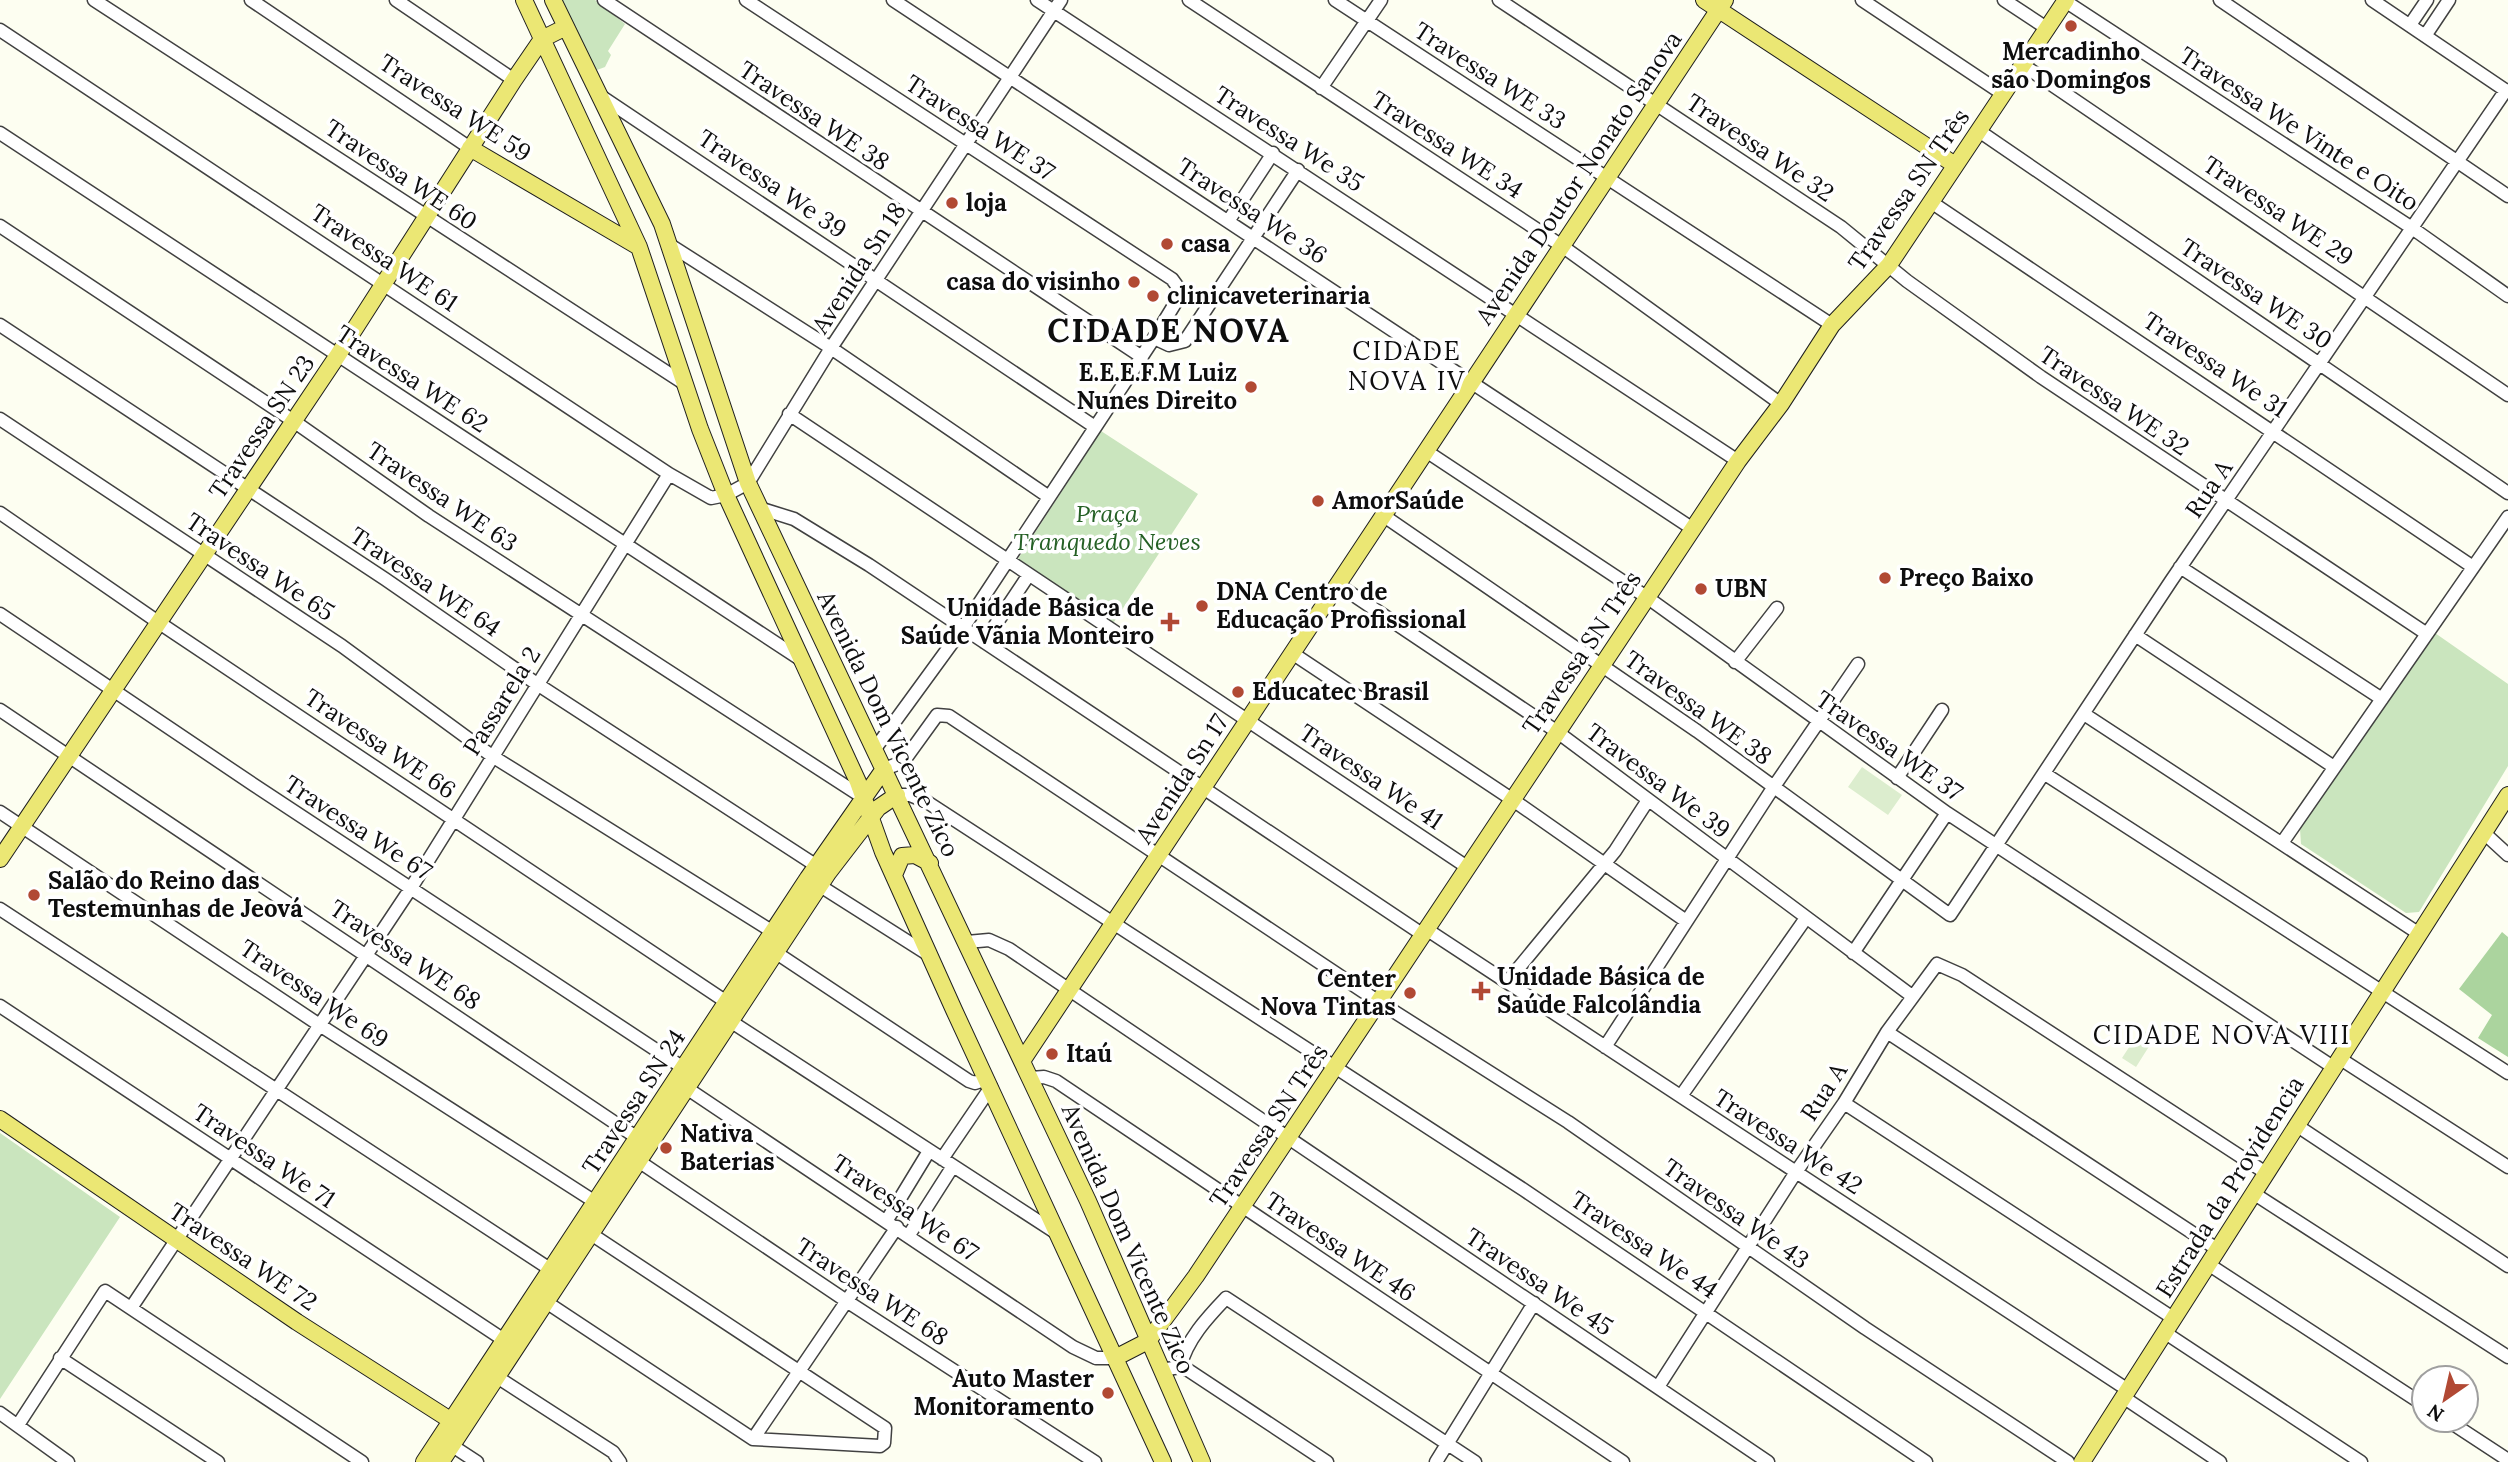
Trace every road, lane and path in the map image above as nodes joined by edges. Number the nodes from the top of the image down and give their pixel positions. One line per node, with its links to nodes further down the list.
1 (94, 0): 51 (street, Travessa WE 60)
2 (251, 0): 42 (street, Travessa WE 59)
3 (396, 0): 33 (street)
4 (524, 0): 30 (main road, Avenida Dom Vicente Zico)
5 (553, 0): 26 (main road, Avenida Dom Vicente Zico)
6 (604, 0): 50 (street, Travessa WE 38)
7 (746, 0): 41 (street, Travessa WE 37)
8 (893, 0): 32 (street)
9 (1037, 0): 23 (street, Travessa We 35)
10 (1189, 0): 34 (street, Travessa WE 34)
11 (1335, 0): 24 (street, Travessa WE 33)
12 (1381, 0): 24 (street)
13 (1499, 0): 38 (street, Travessa We 32)
14 (1704, 0): 22 (main road)
15 (1862, 0): 37 (street)
16 (2004, 0): 27 (street)
17 (2065, 0): 27 (main road, Travessa SN Três); 54 (street, Travessa We Vinte e Oito)
18 (2220, 0): 44 (street)
19 (2372, 0): 25 (street)
20 (2427, 0): 25 (street)
21 (2449, 0): 29 (street)
22 (1722, 5): 38 (main road, Avenida Doutor Nonato Sanova); 45 (main road)
23 (1057, 6): 32 (street, Avenida Sn 18); 43 (street, Travessa We 35)
24 (1367, 21): 34 (street); 47 (street, Travessa WE 33)
25 (2410, 25): 29 (street)
26 (566, 27): 30 (main road, Travessa SN 23); 36 (main road, Avenida Dom Vicente Zico)
27 (2048, 29): 31 (main road, Travessa SN Três)
28 (0, 30): 61 (street, Travessa WE 61)
29 (2426, 36): 35 (street)
30 (542, 39): 33 (main road, Travessa SN 23); 58 (main road, Avenida Dom Vicente Zico)
31 (2023, 65): 37 (main road, Travessa SN Três); 62 (street, Travessa WE 29)
32 (1009, 79): 41 (street, Avenida Sn 18); 52 (street, Travessa We 36)
33 (514, 80): 42 (main road, Travessa SN 23)
34 (1321, 88): 57 (street, Travessa WE 34)
35 (2507, 91): 44 (street, Rua A)
36 (599, 94): 56 (main road, Avenida Dom Vicente Zico); 60 (street, Travessa We 39)
37 (2003, 94): 39 (main road, Travessa SN Três)
38 (1656, 104): 47 (main road, Avenida Doutor Nonato Sanova); 59 (street, Travessa We 32)
39 (1979, 131): 45 (main road, Travessa SN Três); 71 (street, Travessa WE 30)
40 (0, 133): 69 (street, Travessa WE 62)
41 (966, 144): 50 (street, Avenida Sn 18); 67 (street, Travessa WE 37)
42 (470, 148): 51 (main road, Travessa SN 23); 58 (main road, Travessa WE 59)
43 (1273, 153): 46 (street, Travessa We 35); 52 (street)
44 (2458, 161): 48 (street); 54 (street, Rua A)
45 (1955, 165): 49 (main road, Travessa SN Três)
46 (1298, 170): 55 (street); 64 (street, Travessa We 35)
47 (1605, 177): 57 (main road, Avenida Doutor Nonato Sanova); 66 (street, Travessa WE 33)
48 (2508, 196)
49 (1931, 202): 59 (main road, Travessa SN Três); 80 (street, Travessa We 31)
50 (920, 213): 60 (street, Avenida Sn 18); 70 (street, Travessa WE 38)
51 (424, 217): 61 (main road, Travessa SN 23); 73 (street, Travessa WE 60)
52 (1229, 220): 55 (street, Travessa We 36)
53 (0, 226): 78 (street, Travessa WE 63)
54 (2412, 228): 62 (street, Rua A); 63 (street, Travessa We Vinte e Oito)
55 (1254, 236): 67 (street); 72 (street, Travessa We 36)
56 (670, 244): 68 (street); 84 (main road, Avenida Dom Vicente Zico)
57 (1562, 246): 64 (main road, Avenida Doutor Nonato Sanova); 75 (street, Travessa WE 34)
58 (639, 247): 73 (main road, Avenida Dom Vicente Zico)
59 (1889, 265): 66 (main road, Travessa SN Três); 89 (street, Travessa WE 32)
60 (877, 279): 68 (street, Avenida Sn 18); 79 (street, Travessa We 39)
61 (383, 283): 69 (main road, Travessa SN 23); 83 (street, Travessa WE 61)
62 (2366, 296): 71 (street, Rua A); 74 (street, Travessa WE 29)
63 (2508, 296)
64 (1516, 315): 72 (main road, Avenida Doutor Nonato Sanova); 82 (street)
65 (0, 325): 85 (street, Travessa WE 64)
66 (1832, 325): 75 (main road, Travessa SN Três)
67 (1154, 338): 70 (street)
68 (831, 348): 76 (street, Avenida Sn 18); 88 (street)
69 (338, 355): 78 (main road, Travessa SN 23); 95 (street, Travessa WE 62)
70 (1142, 357): 79 (street)
71 (2321, 363): 80 (street, Rua A); 86 (street, Travessa WE 30)
72 (1471, 381): 81 (main road, Avenida Sn 17); 94 (street)
73 (685, 384): 87 (main road, Avenida Dom Vicente Zico)
74 (2508, 395)
75 (1781, 404): 82 (main road, Travessa SN Três)
76 (789, 414): 84 (street, Avenida Sn 18); 97 (street)
77 (0, 419): 96 (street, Travessa We 65)
78 (292, 420): 85 (main road, Travessa SN 23); 105 (street, Travessa WE 63)
79 (1095, 427): 88 (street)
80 (2273, 432): 89 (street, Rua A); 99 (street, Travessa We 31)
81 (1426, 451): 92 (main road, Avenida Sn 17); 102 (street, Travessa WE 37)
82 (1738, 461): 94 (main road, Travessa SN Três)
83 (669, 474): 87 (street, Travessa WE 61); 95 (street, Passarela 2)
84 (748, 483): 87 (street); 90 (main road, Avenida Dom Vicente Zico)
85 (248, 489): 96 (main road, Travessa SN 23); 116 (street, Travessa WE 64)
86 (2508, 493)
87 (726, 495): 112 (main road, Avenida Dom Vicente Zico)
88 (1049, 497): 97 (street)
89 (2227, 502): 98 (street, Rua A); 108 (street, Travessa WE 32)
90 (759, 508): 107 (street); 125 (main road, Avenida Dom Vicente Zico)
91 (0, 513): 106 (street, Travessa WE 66)
92 (1384, 516): 101 (main road, Avenida Sn 17); 114 (street, Travessa WE 38)
93 (2508, 517): 99 (street)
94 (1693, 530): 102 (main road, Travessa SN Três)
95 (625, 544): 105 (street, Passarela 2); 112 (street, Travessa WE 62)
96 (202, 554): 106 (main road, Travessa SN 23); 127 (street, Travessa We 65)
97 (1006, 561): 100 (street, Travessa We 41); 107 (street)
98 (2180, 567): 109 (street, Rua A); 118 (street)
99 (2473, 567): 108 (street)
100 (1028, 576): 110 (street); 122 (street, Travessa We 41)
101 (1336, 584): 111 (main road, Avenida Sn 17); 124 (street, Travessa We 39)
102 (1648, 598): 113 (street, Travessa WE 37); 114 (main road, Travessa SN Três)
103 (1777, 608): 113 (street)
104 (0, 614): 117 (street, Travessa We 67)
105 (581, 615): 116 (street, Passarela 2); 136 (street, Travessa WE 63)
106 (158, 622): 117 (main road, Travessa SN 23); 142 (street, Travessa WE 66)
107 (963, 628): 110 (street); 125 (street)
108 (2427, 634): 118 (street)
109 (2136, 635): 121 (street, Rua A); 128 (street)
110 (984, 642): 132 (street)
111 (1292, 653): 122 (main road, Avenida Sn 17); 137 (street)
112 (800, 659): 136 (main road, Avenida Dom Vicente Zico)
113 (1735, 662): 123 (street, Travessa WE 37)
114 (1601, 664): 124 (main road, Travessa SN Três); 133 (street, Travessa WE 38)
115 (1858, 664): 123 (street)
116 (537, 684): 127 (street, Passarela 2); 154 (street, Travessa WE 64)
117 (113, 689): 126 (main road, Travessa SN 23); 157 (street, Travessa We 67)
118 (2382, 699): 128 (street)
119 (0, 710): 126 (street)
120 (1942, 710): 131 (street)
121 (2084, 714): 130 (street, Rua A); 145 (street)
122 (1248, 720): 132 (main road, Avenida Sn 17); 153 (street, Travessa We 41)
123 (1818, 723): 131 (street, Travessa WE 37); 133 (street)
124 (1556, 731): 137 (main road, Travessa SN Três); 138 (street, Travessa We 39)
125 (874, 750): 129 (main road, Avenida Dom Vicente Zico)
126 (69, 755): 143 (main road, Travessa SN 23); 168 (street, Travessa WE 68)
127 (492, 756): 142 (street, Passarela 2); 165 (street)
128 (2334, 767): 145 (street)
129 (884, 769): 134 (main road, Avenida Dom Vicente Zico); 136 (main road, Travessa SN 24); 147 (street)
130 (2045, 774): 146 (street, Rua A); 172 (street)
131 (1897, 778): 140 (street, Travessa WE 37)
132 (1203, 788): 147 (main road, Avenida Sn 17); 163 (street)
133 (1773, 788): 150 (street); 156 (street, Travessa WE 38)
134 (897, 795): 141 (main road, Travessa SN 24); 151 (main road, Avenida Dom Vicente Zico); 162 (street)
135 (2508, 795): 144 (main road, Estrada da Providencia)
136 (864, 798): 141 (main road, Avenida Dom Vicente Zico); 154 (main road, Travessa SN 24)
137 (1513, 800): 152 (street); 153 (main road, Travessa SN Três)
138 (1648, 800): 150 (street, Travessa We 39); 152 (street)
139 (0, 812): 143 (street, Travessa We 69)
140 (1947, 813): 146 (street, Travessa WE 37); 156 (street)
141 (871, 816): 154 (main road, Travessa SN 24); 155 (main road, Avenida Dom Vicente Zico)
142 (453, 819): 157 (street, Passarela 2); 176 (street, Travessa WE 66)
143 (22, 826): 149 (main road, Travessa SN 23); 177 (street, Travessa We 69)
144 (2483, 832): 148 (street); 164 (main road, Estrada da Providencia)
145 (2282, 843): 164 (street)
146 (1996, 845): 159 (street, Rua A); 181 (street, Travessa WE 37)
147 (1158, 855): 162 (main road, Avenida Sn 17); 174 (street)
148 (2508, 855)
149 (0, 859)
150 (1727, 859): 160 (street, Travessa We 39); 161 (street)
151 (930, 863): 155 (main road); 166 (main road, Avenida Dom Vicente Zico)
152 (1603, 865): 161 (street); 170 (street)
153 (1467, 867): 163 (main road, Travessa SN Três)
154 (818, 875): 165 (main road, Travessa SN 24); 169 (street, Travessa WE 64)
155 (894, 875): 169 (main road, Avenida Dom Vicente Zico)
156 (1900, 880): 159 (street, Travessa WE 38); 167 (street)
157 (411, 888): 168 (street, Passarela 2); 184 (street, Travessa We 67)
158 (0, 909): 187 (street)
159 (1950, 915)
160 (1806, 918): 167 (street, Travessa We 39); 188 (street)
161 (1686, 921): 179 (street)
162 (1115, 922): 171 (main road, Avenida Sn 17); 182 (street)
163 (1424, 931): 170 (street, Travessa We 42); 174 (main road, Travessa SN Três)
164 (2418, 933): 172 (main road, Estrada da Providencia)
165 (774, 942): 176 (main road, Travessa SN 24); 186 (street)
166 (967, 942): 171 (street); 180 (main road, Avenida Dom Vicente Zico)
167 (1853, 953): 173 (street, Travessa We 39)
168 (366, 954): 177 (street, Passarela 2); 193 (street, Travessa WE 68)
169 (930, 956): 186 (main road, Avenida Dom Vicente Zico)
170 (1507, 982): 179 (street, Travessa We 42)
171 (1069, 990): 180 (main road); 192 (street)
172 (2381, 992): 181 (main road, Estrada da Providencia); 183 (street)
173 (1912, 996): 178 (street, Rua A); 200 (street, Rua A)
174 (1379, 1002): 182 (main road, Travessa SN Três); 209 (street, Travessa We 43)
175 (0, 1006): 196 (street, Travessa We 71)
176 (728, 1011): 184 (main road, Travessa SN 24); 194 (street)
177 (318, 1024): 187 (street, Passarela 2); 202 (street, Travessa We 69)
178 (1887, 1032): 189 (street, Rua A); 210 (street)
179 (1605, 1047): 188 (street, Travessa We 42)
180 (1022, 1060): 185 (main road, Avenida Dom Vicente Zico)
181 (2336, 1062): 191 (main road, Estrada da Providencia); 198 (street, Travessa WE 37)
182 (1335, 1068): 192 (main road, Travessa SN Três); 218 (street, Travessa We 44)
183 (2508, 1073)
184 (685, 1078): 193 (main road, Travessa SN 24); 204 (street, Travessa We 67)
185 (1031, 1078): 203 (street, Travessa WE 46); 222 (main road, Avenida Dom Vicente Zico)
186 (989, 1083): 197 (street); 207 (main road, Avenida Dom Vicente Zico)
187 (276, 1089): 196 (street, Passarela 2); 213 (street)
188 (1681, 1096): 199 (street, Travessa We 42)
189 (1844, 1103): 199 (street, Rua A); 219 (street)
190 (0, 1119): 208 (main road, Travessa WE 72)
191 (2296, 1125): 200 (main road, Estrada da Providencia); 212 (street)
192 (1287, 1139): 203 (main road, Travessa SN Três); 216 (street, Travessa We 45)
193 (644, 1142): 195 (main road, Travessa SN 24)
194 (929, 1151): 197 (street); 204 (street)
195 (633, 1157): 202 (main road, Travessa SN 24); 215 (street, Travessa WE 68)
196 (230, 1158): 208 (street, Passarela 2); 221 (street, Travessa We 71)
197 (947, 1162): 206 (street); 207 (street)
198 (2508, 1167)
199 (1796, 1172): 209 (street, Rua A); 232 (street, Travessa We 42)
200 (2266, 1172): 201 (main road, Estrada da Providencia)
201 (2253, 1193): 210 (main road, Estrada da Providencia); 224 (street)
202 (601, 1205): 205 (main road, Travessa SN 24)
203 (1242, 1207): 222 (main road, Travessa SN Três); 229 (street, Travessa WE 46)
204 (892, 1223): 206 (street, Travessa We 67); 215 (street)
205 (585, 1230): 213 (main road, Travessa SN 24); 228 (street)
206 (909, 1235): 223 (street, Travessa We 67)
207 (1058, 1235): 223 (main road, Avenida Dom Vicente Zico)
208 (175, 1240): 217 (street, Passarela 2); 235 (main road, Travessa WE 72)
209 (1747, 1248): 218 (street, Rua A); 259 (street, Travessa We 43)
210 (2217, 1249): 211 (main road, Estrada da Providencia)
211 (2208, 1264): 219 (main road, Estrada da Providencia); 233 (street)
212 (2508, 1266)
213 (556, 1274): 214 (main road, Travessa SN 24)
214 (540, 1298): 221 (main road, Travessa SN 24); 230 (main road, Travessa SN 24); 238 (street)
215 (848, 1302): 228 (street); 250 (street, Travessa WE 68)
216 (1534, 1303): 229 (street); 231 (street, Travessa We 45)
217 (131, 1308): 225 (street); 245 (street)
218 (1708, 1313): 231 (street, Rua A); 258 (street, Travessa We 44)
219 (2173, 1318): 220 (main road, Estrada da Providencia)
220 (2164, 1332): 232 (main road, Estrada da Providencia); 262 (street)
221 (504, 1340): 235 (main road, Travessa SN 24)
222 (1148, 1341): 223 (main road); 227 (main road, Avenida Dom Vicente Zico)
223 (1118, 1356): 251 (main road)
224 (2508, 1357)
225 (61, 1358): 236 (street); 244 (street)
226 (1180, 1367): 227 (street); 239 (street); 253 (street)
227 (1161, 1370): 252 (main road, Avenida Dom Vicente Zico)
228 (799, 1373): 238 (street); 238 (street)
229 (1493, 1374): 239 (street); 256 (street, Travessa WE 46)
230 (497, 1377): 235 (main road, Travessa SN 24); 249 (street)
231 (1658, 1387): 241 (street, Travessa We 45)
232 (2125, 1394): 260 (main road, Estrada da Providencia); 261 (street, Travessa We 42)
233 (2410, 1396)
234 (0, 1413): 236 (street)
235 (457, 1424): 240 (main road, Travessa SN 24); 246 (main road, Travessa SN 24)
236 (18, 1425): 243 (street)
237 (2468, 1434): 242 (street)
238 (753, 1439)
239 (1447, 1444): 254 (street); 255 (street)
240 (452, 1446): 247 (main road, Travessa SN 24); 248 (street)
241 (1751, 1457): 257 (street, Travessa We 45)
242 (2508, 1460)
243 (68, 1462)
244 (218, 1462)
245 (362, 1462)
246 (424, 1462)
247 (440, 1462)
248 (477, 1462)
249 (620, 1462)
250 (1096, 1462)
251 (1163, 1462)
252 (1202, 1462)
253 (1327, 1462)
254 (1436, 1462)
255 (1475, 1462)
256 (1623, 1462)
257 (1768, 1462)
258 (1926, 1462)
259 (2068, 1462)
260 (2082, 1462)
261 (2220, 1462)
262 (2361, 1462)

